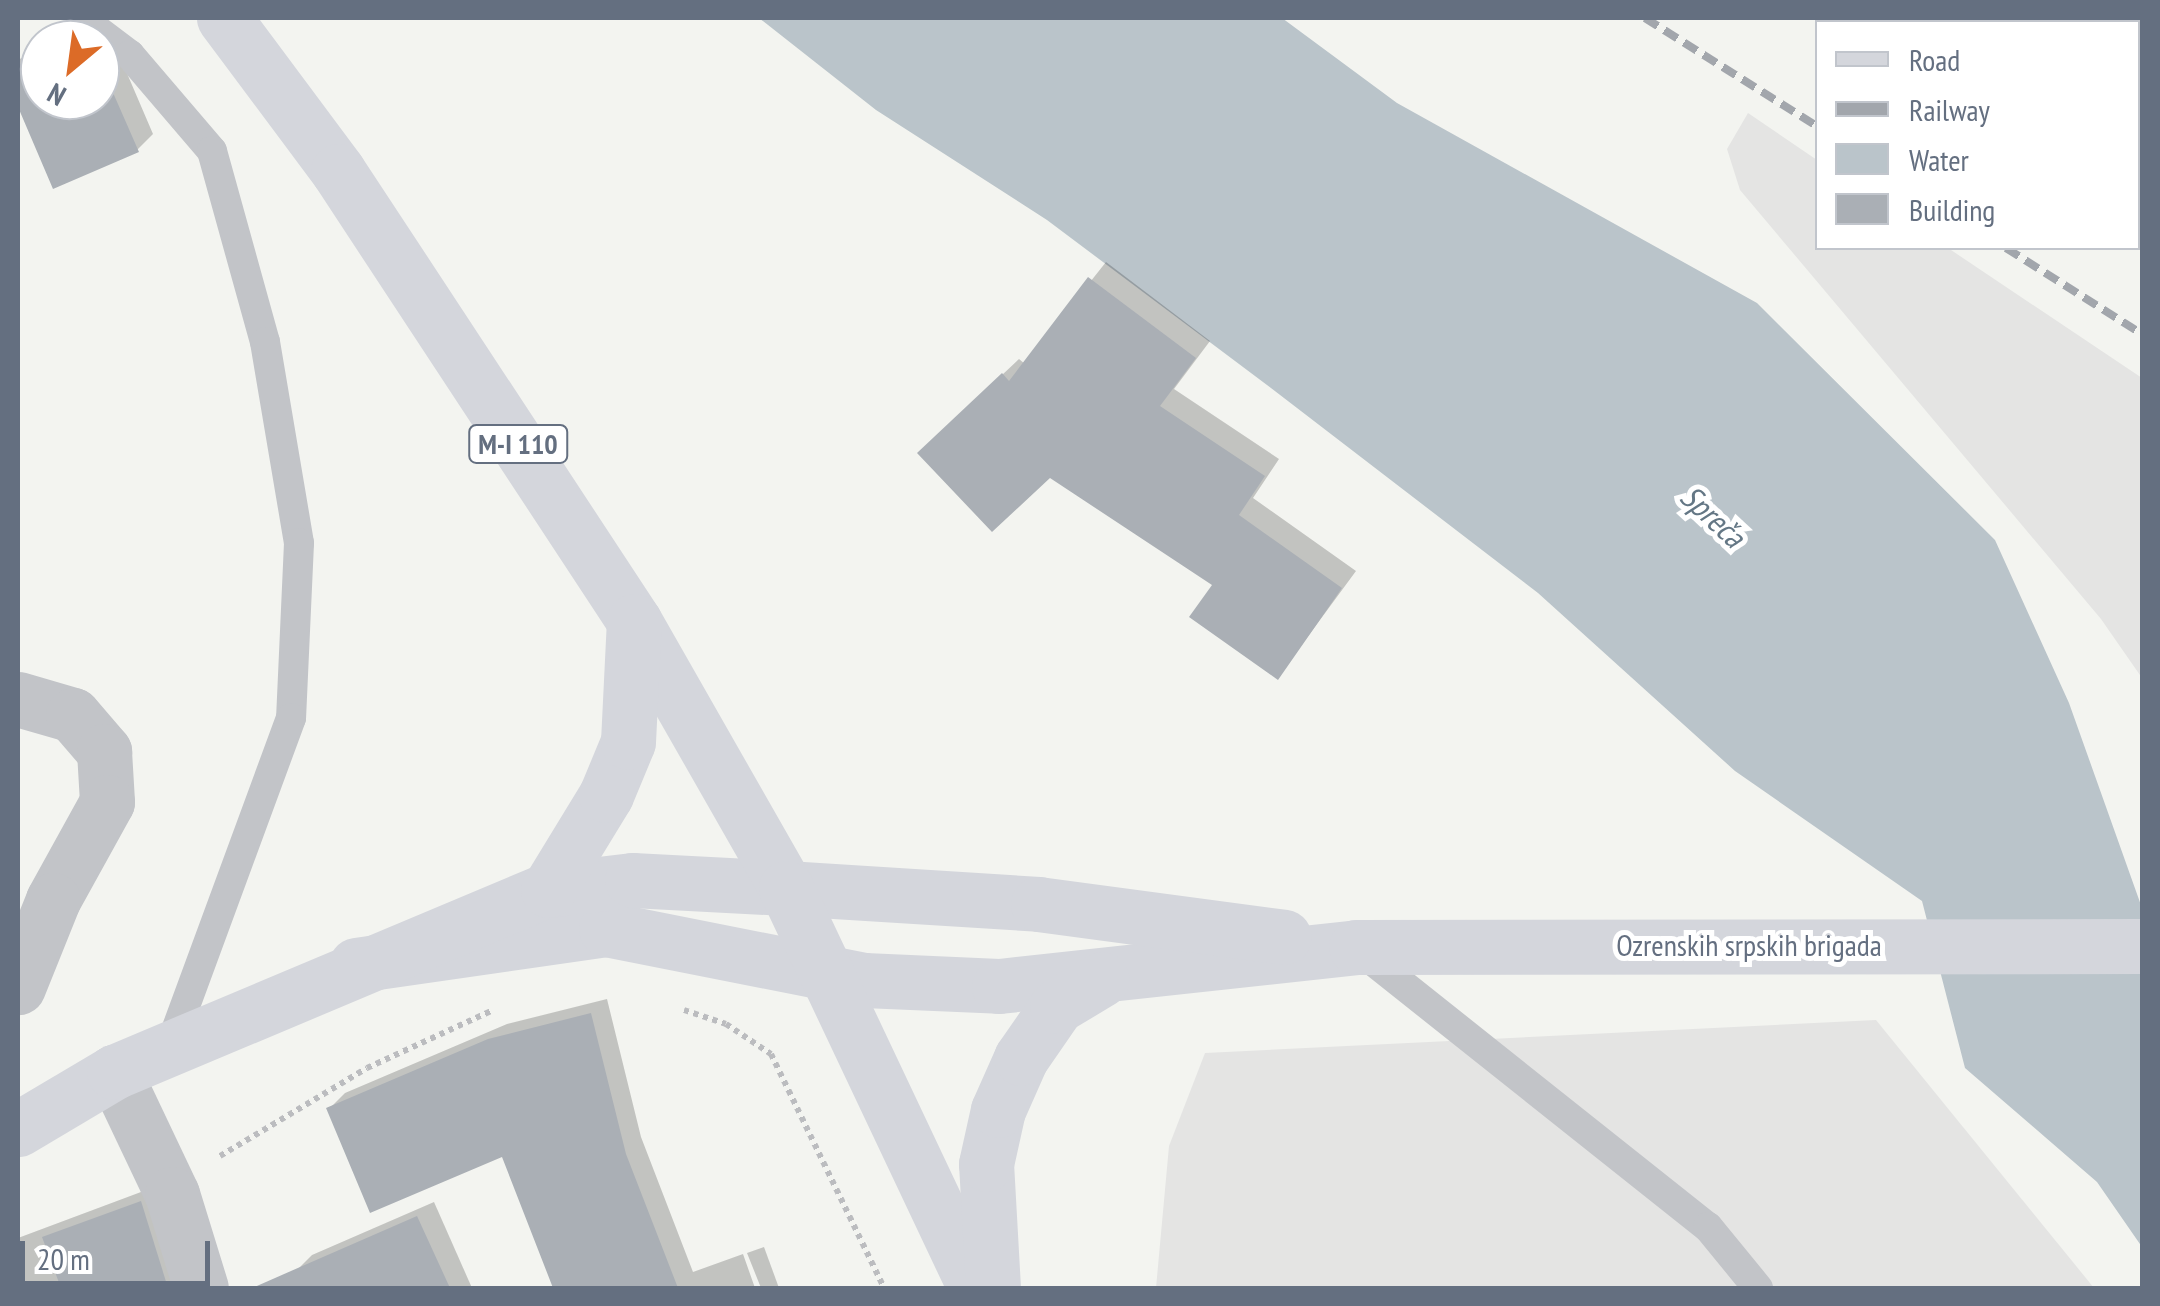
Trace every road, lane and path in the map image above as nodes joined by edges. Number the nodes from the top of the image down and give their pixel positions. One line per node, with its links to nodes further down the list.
1 (81, 18): 15 (lane)
2 (224, 18): 3 (main road, M-I 110)
3 (634, 621): 5 (main road, M-I 110); 6 (main road)
4 (18, 699): 12 (street)
5 (786, 888): 6 (main road, Ozrenskih srpskih brigada); 8 (main road, Ozrenskih srpskih brigada); 10 (main road, M-I 110)
6 (548, 890): 9 (main road, Ozrenskih srpskih brigada)
7 (2142, 946): 8 (main road, Ozrenskih srpskih brigada)
8 (1356, 947): 11 (main road, Ozrenskih srpskih brigada); 23 (lane)
9 (356, 965): 10 (main road, Ozrenskih srpskih brigada); 15 (main road)
10 (828, 972): 11 (main road, Ozrenskih srpskih brigada); 21 (main road, M-I 110)
11 (1102, 980): 22 (main road)
12 (18, 987)
13 (507, 1005): 18 (path)
14 (668, 1006): 20 (path)
15 (170, 1047): 16 (main road)
16 (114, 1072): 17 (main road); 19 (street)
17 (18, 1129)
18 (209, 1162)
19 (201, 1288)
20 (884, 1288)
21 (976, 1288)
22 (994, 1288)
23 (1758, 1288)

